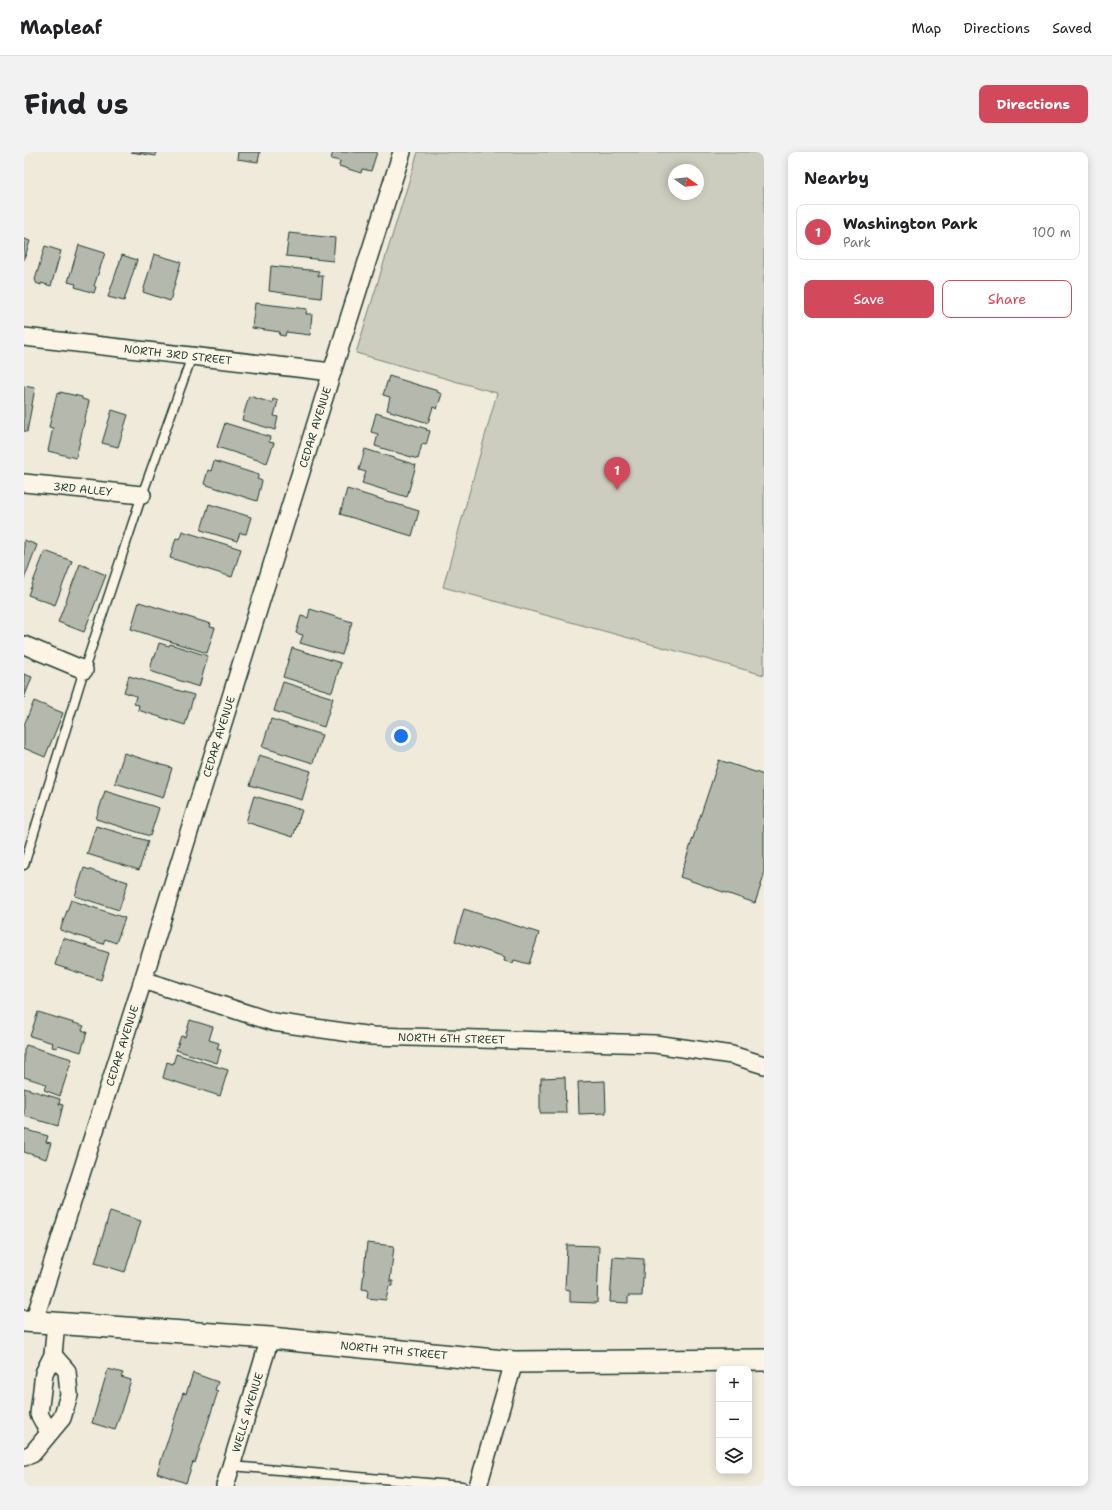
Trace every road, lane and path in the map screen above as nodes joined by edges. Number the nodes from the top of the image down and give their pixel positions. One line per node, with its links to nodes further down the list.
1 (402, 152): 4 (street, CEDAR AVENUE)
2 (24, 337): 3 (street, NORTH 3RD STREET)
3 (192, 356): 4 (street, NORTH 3RD STREET); 6 (lane)
4 (332, 372): 10 (street, CEDAR AVENUE)
5 (24, 483): 6 (street, 3RD ALLEY)
6 (142, 495): 8 (lane)
7 (24, 645): 8 (street)
8 (84, 670): 9 (lane)
9 (24, 865)
10 (143, 980): 11 (street, NORTH 6TH STREET); 12 (street, CEDAR AVENUE)
11 (764, 1065)
12 (29, 1321): 13 (street, NORTH 7TH STREET)
13 (56, 1322): 14 (street, NORTH 7TH STREET); 15 (street)
14 (270, 1338): 17 (street, NORTH 7TH STREET); 20 (street, WELLS AVENUE)
15 (53, 1355): 18 (street); 18 (street)
16 (764, 1360): 17 (street, NORTH 7TH STREET)
17 (514, 1362): 23 (street)
18 (49, 1432): 19 (street)
19 (24, 1457)
20 (231, 1466): 21 (street, WELLS AVENUE); 22 (lane)
21 (225, 1486)
22 (462, 1486)
23 (478, 1486)

